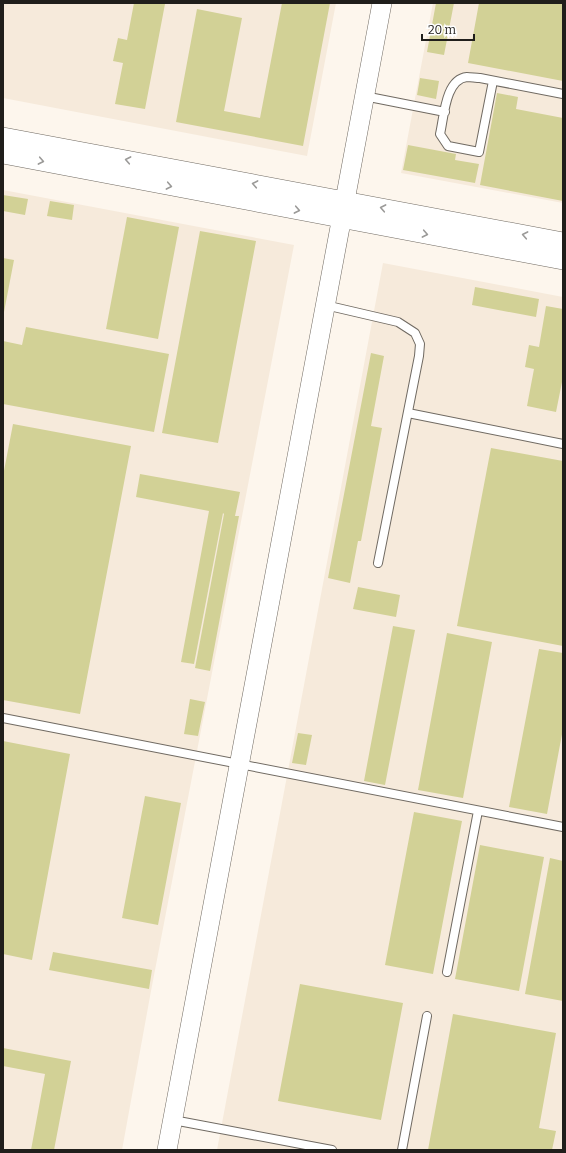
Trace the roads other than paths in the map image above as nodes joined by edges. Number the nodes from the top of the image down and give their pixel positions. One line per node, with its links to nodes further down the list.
1 (382, 3): 4 (street)
2 (493, 81): 3 (lane); 5 (lane); 5 (lane)
3 (563, 94)
4 (364, 96): 5 (lane); 8 (street)
5 (445, 112)
6 (3, 137): 8 (street, one-way to 6)
7 (3, 154): 8 (street, one-way to 8)
8 (343, 210): 9 (street, one-way to 8); 10 (street, one-way to 10); 11 (street)
9 (563, 242)
10 (563, 260)
11 (325, 305): 12 (lane); 16 (street)
12 (408, 413): 13 (lane); 14 (lane)
13 (563, 444)
14 (378, 563)
15 (3, 718): 16 (lane)
16 (239, 764): 17 (lane); 21 (street)
17 (478, 810): 18 (lane); 19 (lane)
18 (563, 827)
19 (447, 972)
20 (427, 1016): 24 (lane)
21 (173, 1120): 22 (street); 23 (lane)
22 (167, 1150)
23 (332, 1150)
24 (402, 1150)

